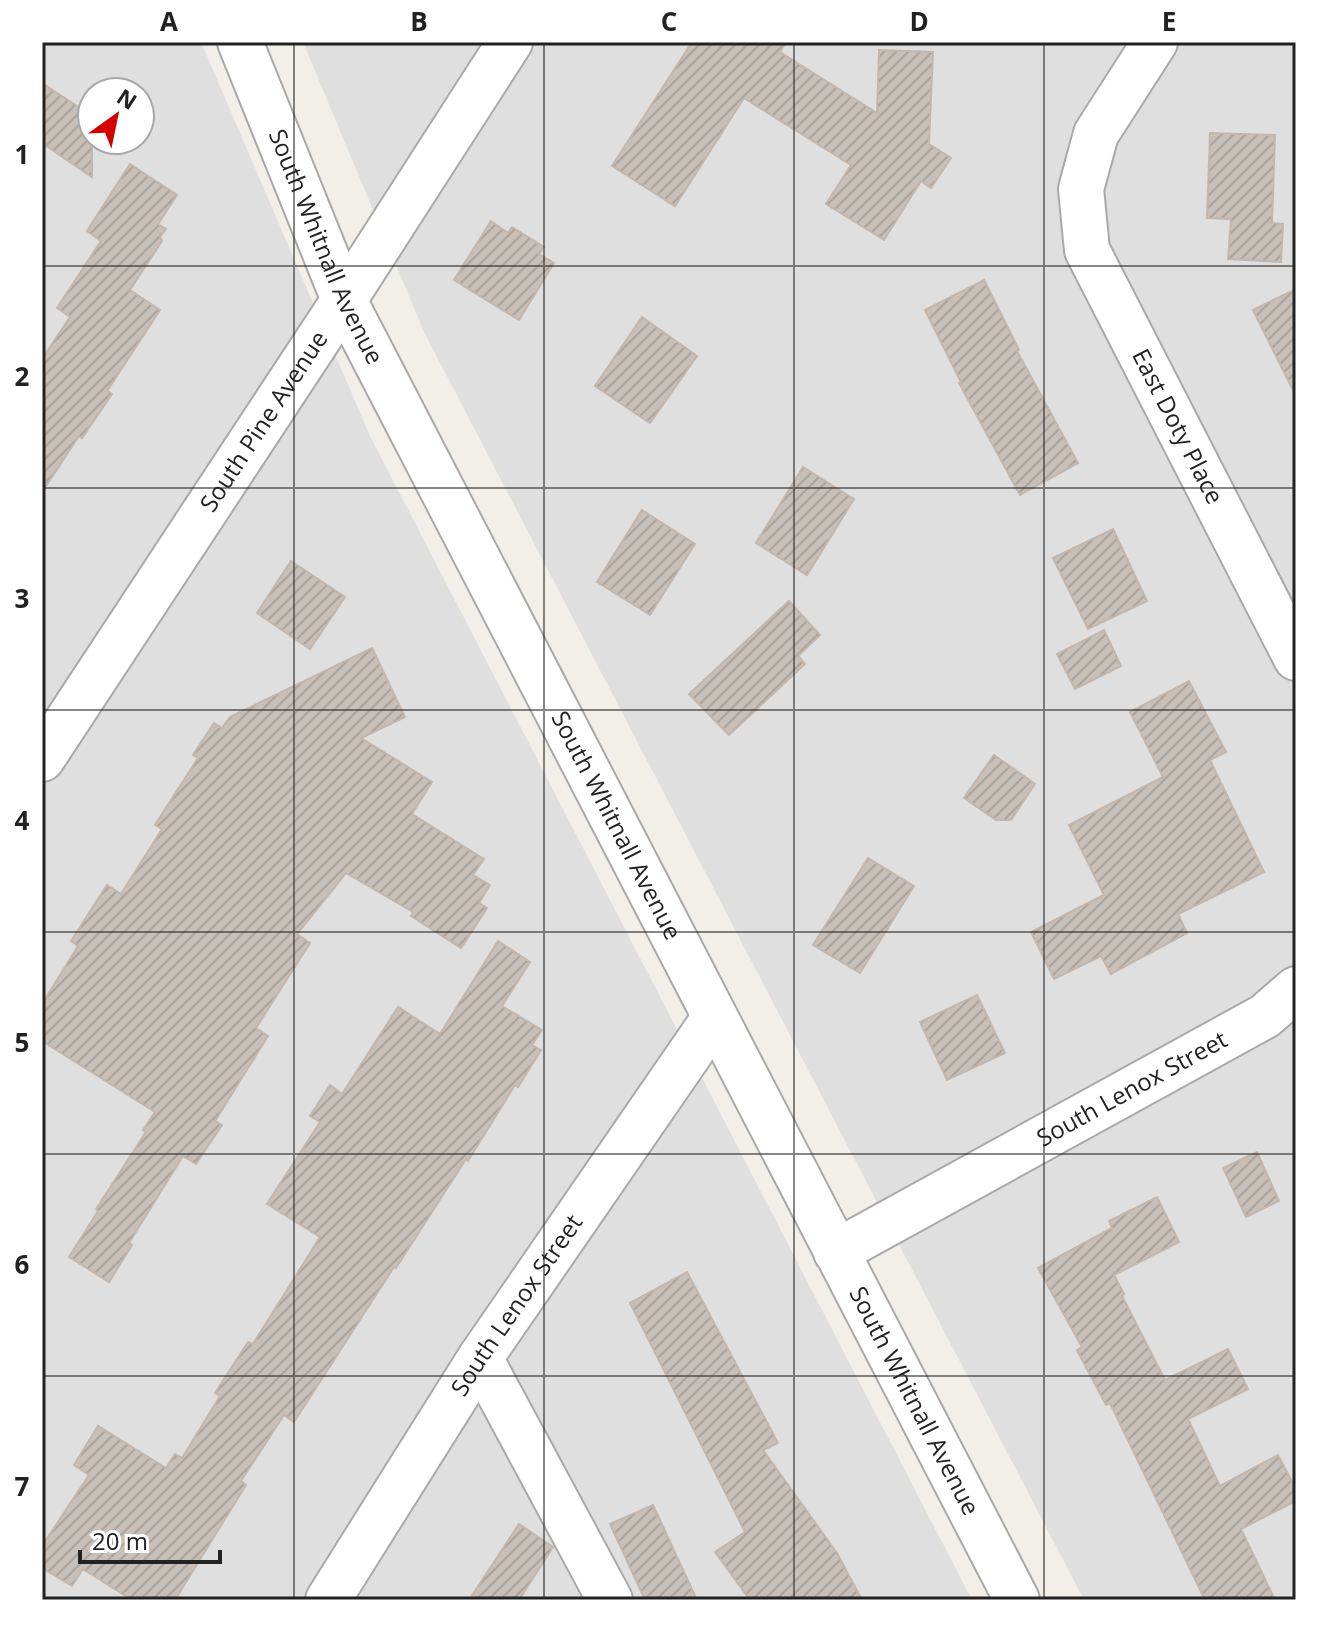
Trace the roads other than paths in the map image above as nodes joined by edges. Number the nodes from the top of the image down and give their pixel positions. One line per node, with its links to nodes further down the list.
1 (240, 42): 4 (street, South Whitnall Avenue)
2 (510, 42): 4 (street, South Pine Avenue)
3 (1155, 42): 5 (street, East Doty Place)
4 (344, 300): 6 (street, South Pine Avenue); 8 (street, South Whitnall Avenue)
5 (1296, 658)
6 (42, 759)
7 (1296, 989): 9 (street, South Lenox Street)
8 (715, 1017): 9 (street, South Whitnall Avenue); 10 (street, South Lenox Street)
9 (836, 1252): 13 (street, South Whitnall Avenue)
10 (480, 1358): 11 (street, South Lenox Street); 12 (street)
11 (328, 1600)
12 (610, 1600)
13 (1017, 1600)

